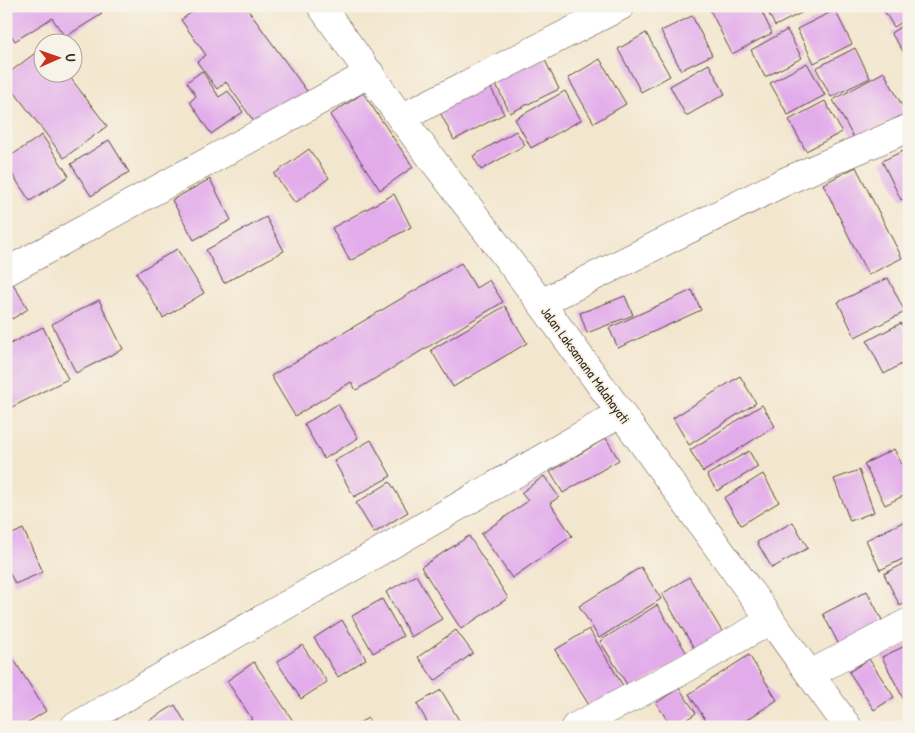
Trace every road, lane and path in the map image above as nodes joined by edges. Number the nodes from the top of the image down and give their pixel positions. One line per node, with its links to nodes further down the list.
1 (322, 6): 3 (main road, Jalan Laksamana Malahayati)
2 (620, 6): 4 (main road)
3 (370, 73): 4 (main road, Jalan Laksamana Malahayati); 6 (main road)
4 (402, 118): 7 (main road, Jalan Laksamana Malahayati)
5 (909, 128): 7 (main road)
6 (6, 272)
7 (541, 303): 8 (main road, Jalan Laksamana Malahayati)
8 (621, 413): 9 (main road, Jalan Laksamana Malahayati); 12 (main road)
9 (771, 620): 11 (main road, Jalan Laksamana Malahayati); 13 (main road)
10 (909, 622): 11 (main road)
11 (810, 674): 14 (main road, Jalan Laksamana Malahayati)
12 (74, 727)
13 (575, 727)
14 (848, 727)

